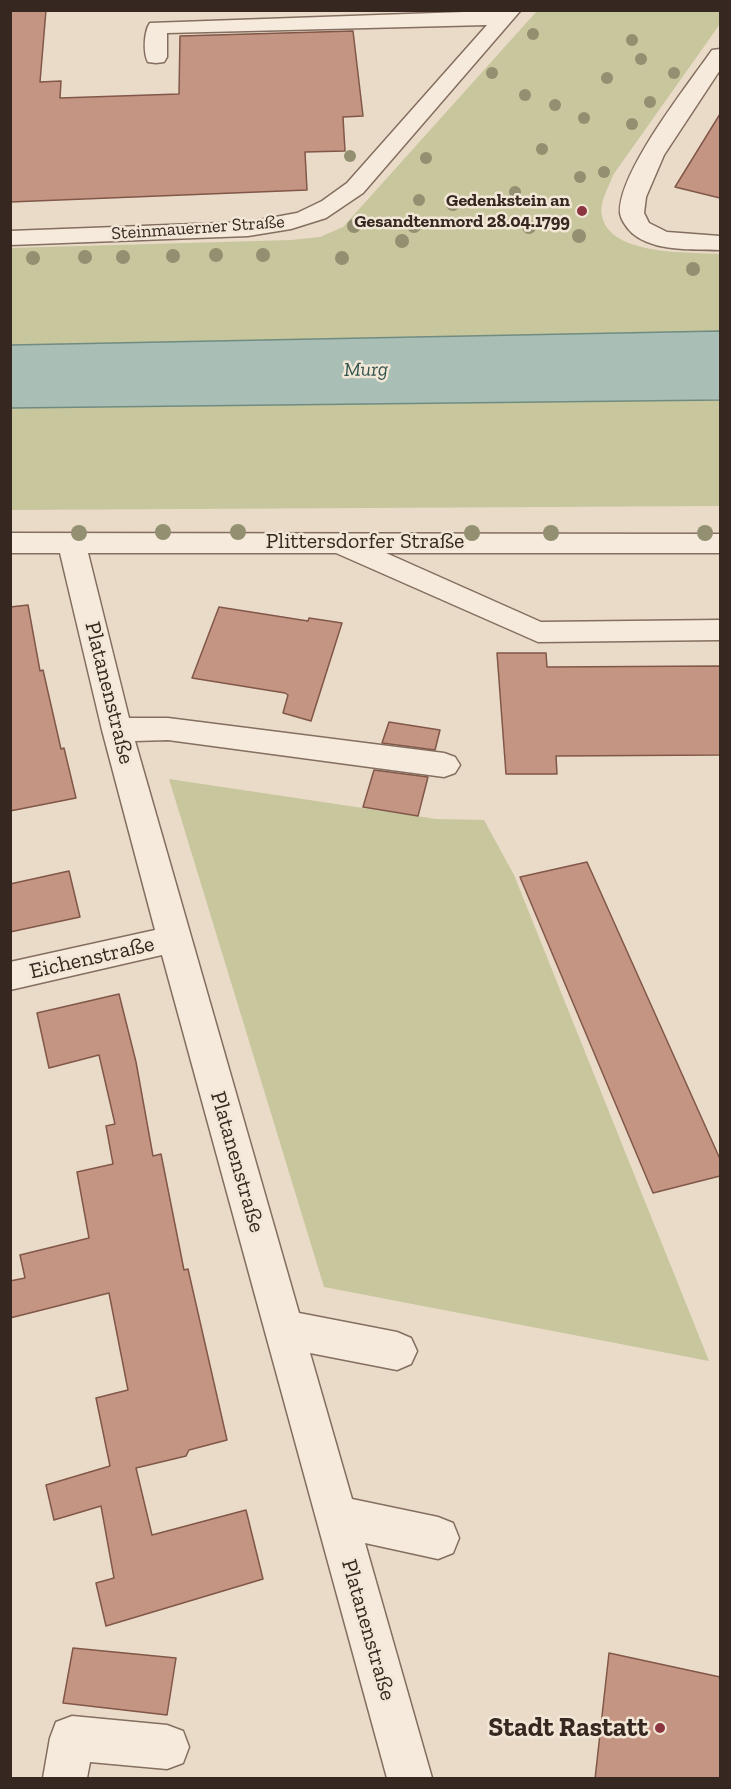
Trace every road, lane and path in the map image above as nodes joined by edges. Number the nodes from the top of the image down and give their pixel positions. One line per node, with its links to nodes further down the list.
1 (508, 14): 3 (street); 4 (street, Steinmauerner Straße)
2 (720, 55): 5 (street)
3 (156, 57)
4 (10, 238)
5 (720, 242)
6 (336, 542): 8 (street, Plittersdorfer Straße); 9 (street, Plittersdorfer Straße); 10 (street)
7 (10, 543): 8 (street, Plittersdorfer Straße)
8 (72, 543): 11 (street, Platanenstraße)
9 (720, 543)
10 (720, 630)
11 (117, 730): 12 (street); 13 (street, Platanenstraße)
12 (444, 765)
13 (174, 939): 14 (street, Eichenstraße); 15 (street, Platanenstraße)
14 (10, 976)
15 (284, 1329): 16 (street); 17 (street, Platanenstraße)
16 (397, 1351)
17 (336, 1516): 18 (street); 21 (street, Platanenstraße)
18 (438, 1538)
19 (167, 1747): 20 (street)
20 (66, 1779)
21 (410, 1779)

